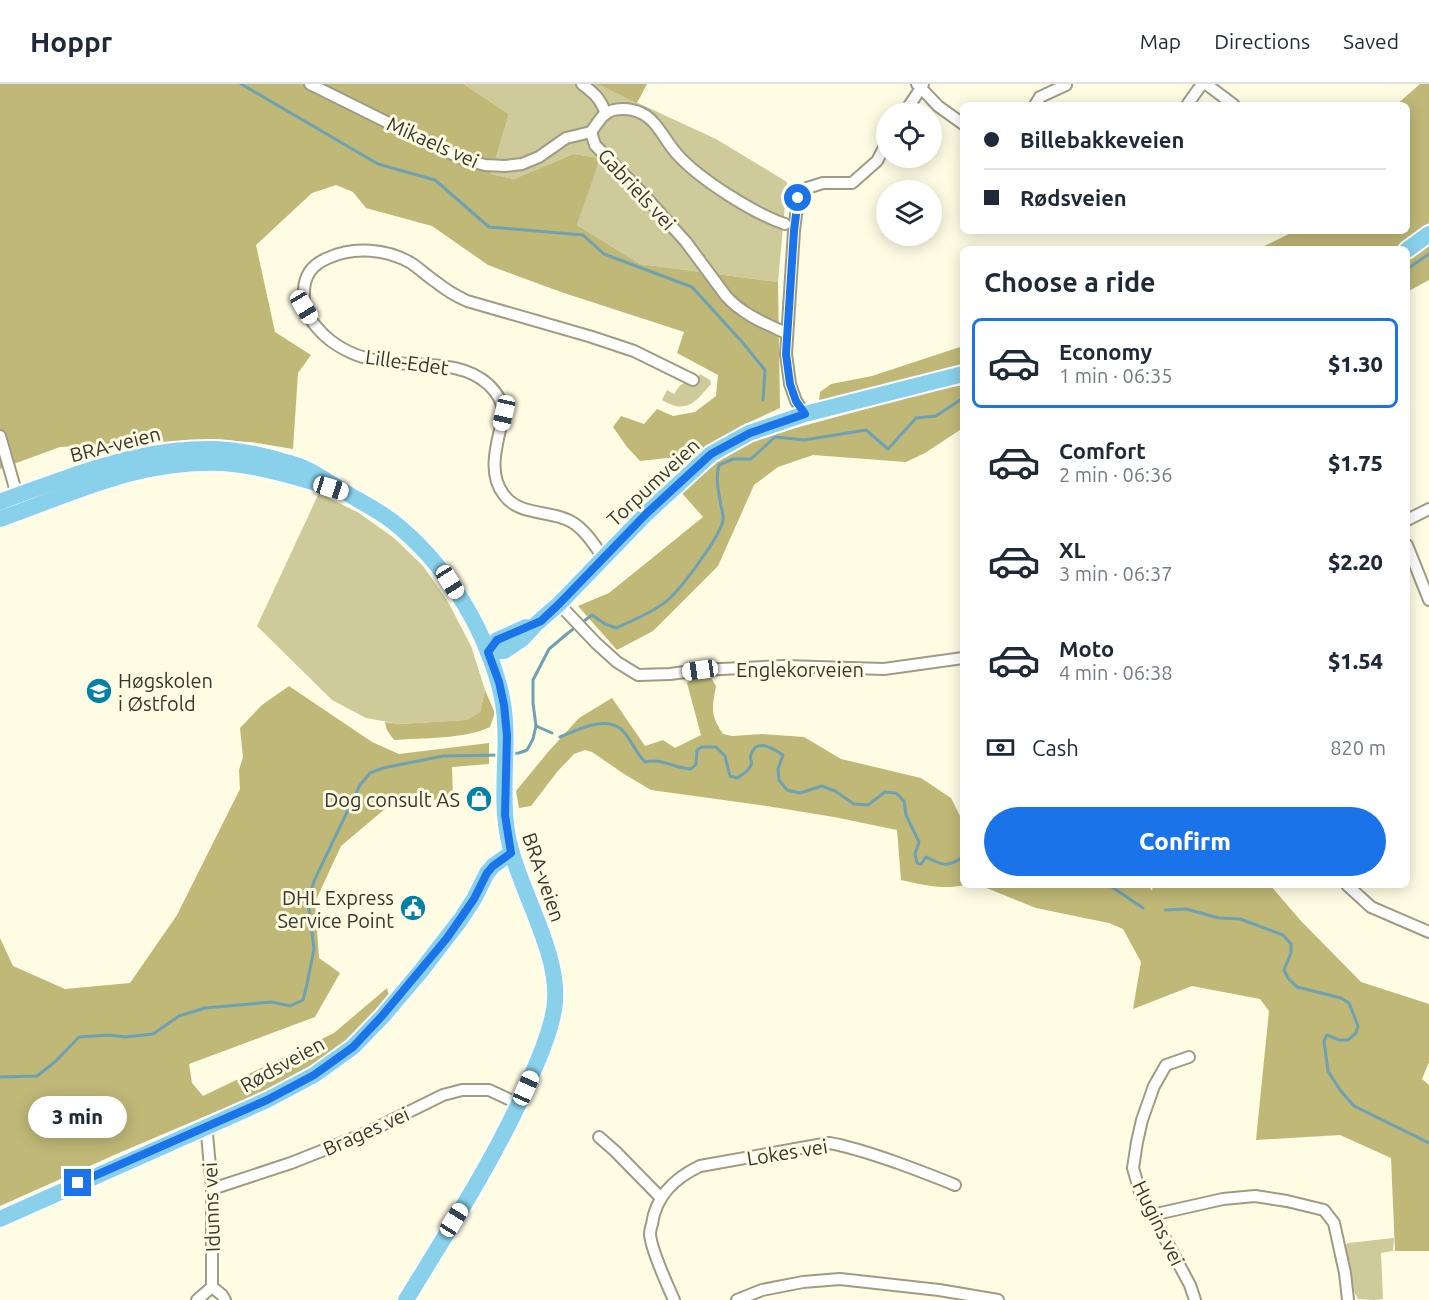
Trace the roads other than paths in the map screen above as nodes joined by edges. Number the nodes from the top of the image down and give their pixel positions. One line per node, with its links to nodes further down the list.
1 (310, 84): 12 (street, Mikaels vei)
2 (582, 84): 10 (street)
3 (1204, 84): 8 (street); 9 (street)
4 (920, 85): 6 (street); 11 (street)
5 (1066, 85): 7 (street)
6 (911, 102)
7 (1037, 102)
8 (1189, 102)
9 (1230, 102)
10 (606, 114): 12 (street, Gabriels vei); 14 (street)
11 (960, 122)
12 (591, 132): 17 (street, Gabriels vei)
13 (876, 162): 17 (street)
14 (784, 224)
15 (1429, 234): 16 (main road)
16 (1410, 248)
17 (786, 333): 20 (street)
18 (960, 375): 20 (main road, Torpumveien)
19 (693, 380): 28 (street, Lille-Edet)
20 (805, 414): 28 (main road, Torpumveien)
21 (0, 436): 23 (street)
22 (344, 492): 23 (main road, BRA-veien); 25 (main road, BRA-veien); 31 (main road, BRA-veien)
23 (17, 495): 25 (main road, BRA-veien)
24 (1429, 508): 26 (street)
25 (3, 510)
26 (1410, 518)
27 (1410, 552): 29 (street)
28 (603, 558): 30 (main road, Torpumveien)
29 (1429, 600)
30 (564, 610): 31 (main road, Torpumveien); 32 (street, Englekorveien)
31 (488, 652): 33 (main road, BRA-veien)
32 (960, 658)
33 (511, 853): 37 (main road, BRA-veien); 38 (main road, Rødsveien)
34 (1350, 888): 35 (street)
35 (1429, 932)
36 (1189, 1057): 43 (street, Hugins vei)
37 (519, 1104): 41 (street, Brages vei); 48 (main road, BRA-veien)
38 (205, 1127): 41 (street, Idunns vei); 44 (main road, Rødsveien)
39 (599, 1137): 42 (street)
40 (955, 1185): 42 (street, Lokes vei)
41 (212, 1190): 45 (street, Idunns vei)
42 (660, 1197): 49 (street, Lokes vei)
43 (1152, 1215): 52 (street, Hugins vei); 53 (street)
44 (0, 1219)
45 (212, 1287): 46 (street); 47 (street)
46 (197, 1300)
47 (225, 1300)
48 (406, 1300)
49 (674, 1300)
50 (737, 1300): 51 (street)
51 (998, 1300)
52 (1195, 1300)
53 (1348, 1300)

